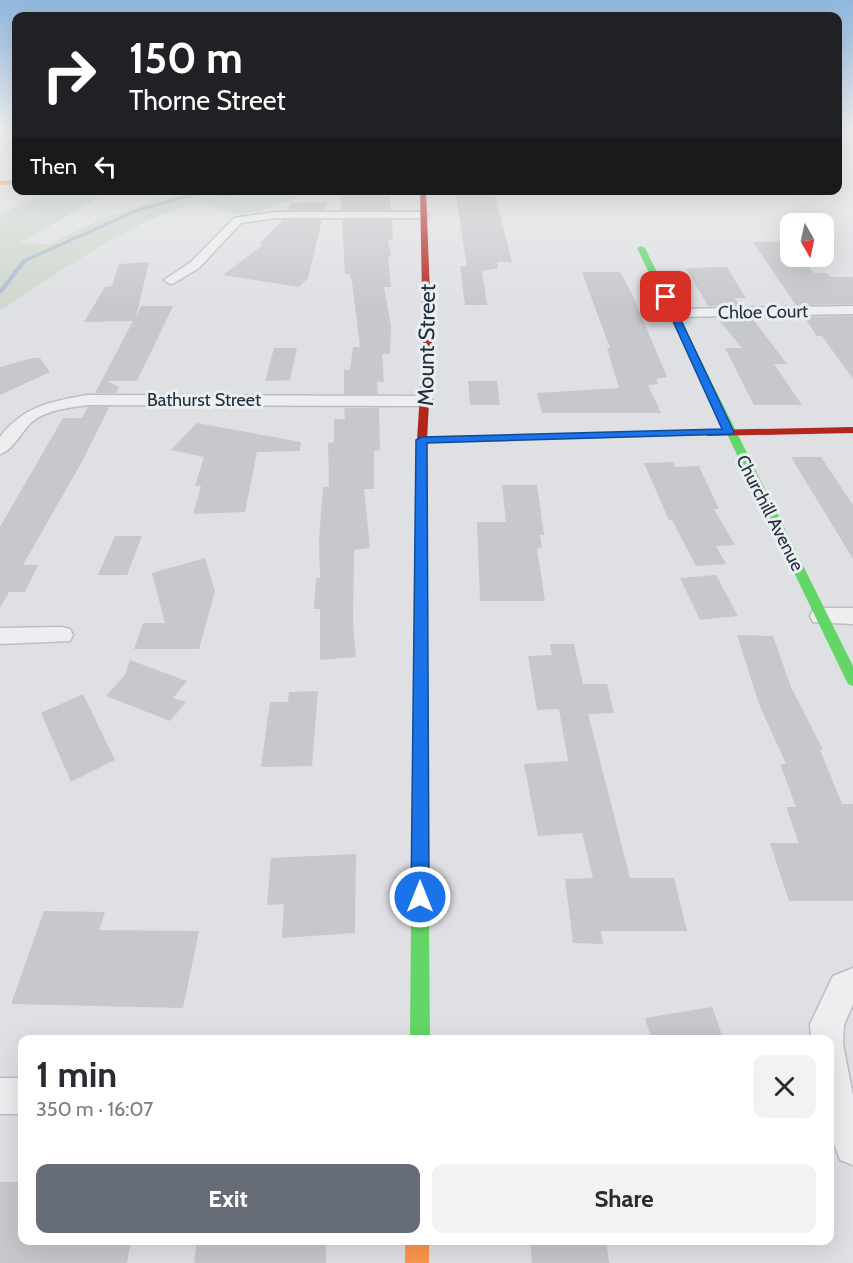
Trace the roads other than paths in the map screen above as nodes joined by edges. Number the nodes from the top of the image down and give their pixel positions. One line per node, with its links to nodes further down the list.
1 (423, 195): 2 (main road, Mount Street)
2 (424, 215): 4 (street); 7 (main road, Mount Street)
3 (640, 248): 6 (main road, Churchill Avenue)
4 (170, 280)
5 (853, 310): 6 (street, Chloe Court)
6 (674, 313): 9 (main road, Churchill Avenue)
7 (426, 401): 10 (main road, Mount Street); 11 (street, Bathurst Street)
8 (853, 430): 9 (main road)
9 (729, 432): 10 (main road); 12 (main road, Churchill Avenue)
10 (422, 440): 18 (main road, Mount Street)
11 (0, 449)
12 (821, 616): 13 (street); 16 (main road, Churchill Avenue)
13 (853, 616)
14 (62, 635): 15 (street)
15 (0, 636)
16 (853, 681)
17 (853, 984): 19 (street)
18 (420, 1035)
19 (829, 1035)
20 (834, 1092): 23 (street)
21 (0, 1096): 22 (street)
22 (18, 1096)
23 (853, 1147)
24 (417, 1245): 25 (main road)
25 (417, 1263)

